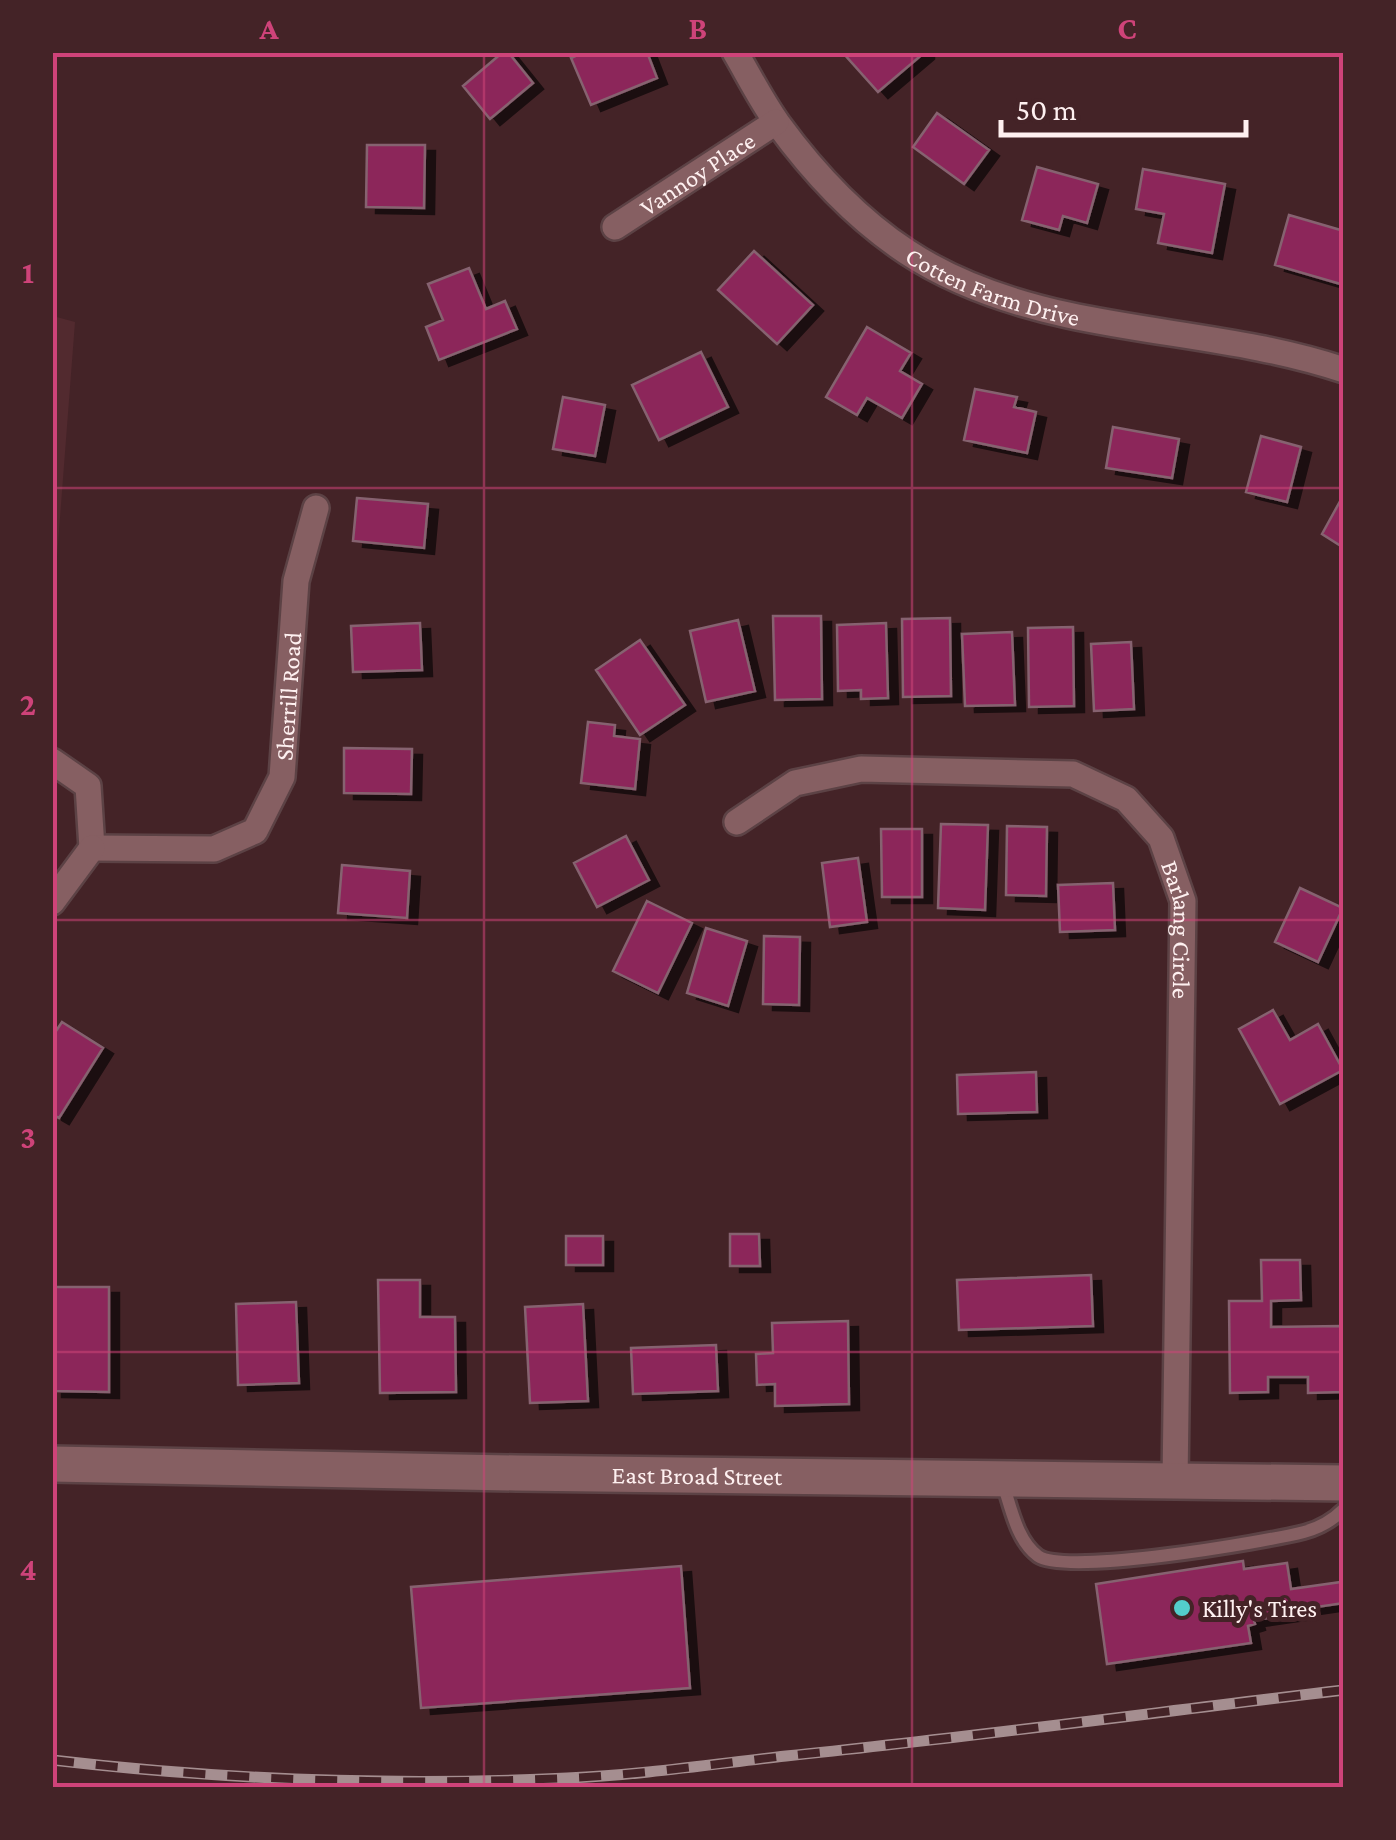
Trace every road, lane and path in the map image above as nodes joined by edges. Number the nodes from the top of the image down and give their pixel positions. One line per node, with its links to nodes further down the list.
1 (735, 52): 2 (street, Cotten Farm Drive)
2 (776, 122): 3 (street, Vannoy Place); 4 (street, Cotten Farm Drive)
3 (615, 227)
4 (1344, 370)
5 (316, 508): 8 (street, Sherrill Road)
6 (52, 760): 8 (street)
7 (738, 822): 12 (street, Barlang Circle)
8 (92, 848): 9 (street)
9 (52, 902)
10 (52, 1464): 11 (main road, East Broad Street)
11 (1002, 1479): 12 (main road, East Broad Street); 14 (lane)
12 (1175, 1482): 13 (main road, East Broad Street)
13 (1344, 1484)
14 (1344, 1509)

